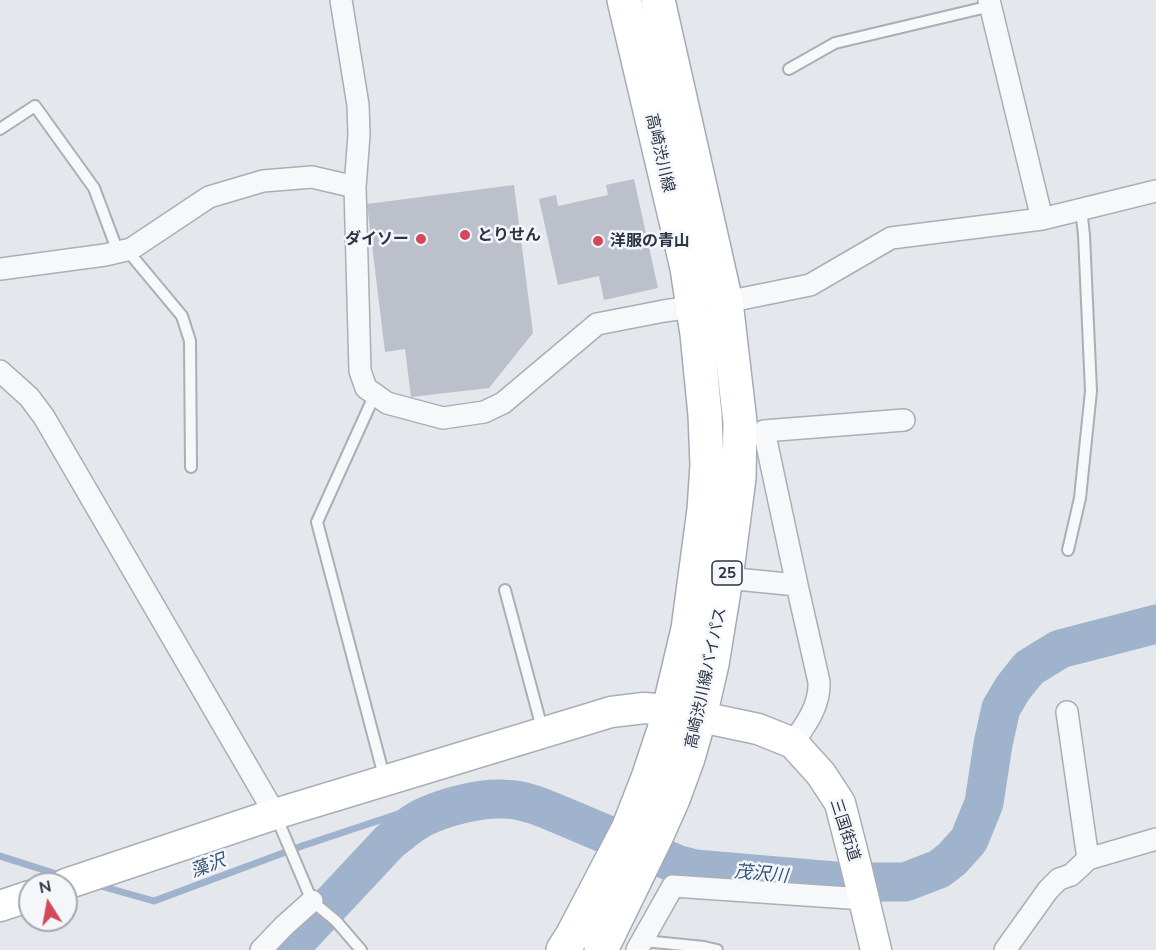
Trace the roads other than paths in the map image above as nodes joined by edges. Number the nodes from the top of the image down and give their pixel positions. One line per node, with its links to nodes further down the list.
1 (341, 0): 7 (street)
2 (624, 0): 14 (main road, 高崎渋川線 / 25)
3 (658, 0): 13 (main road, 高崎渋川線 / 25)
4 (990, 3): 5 (lane); 10 (street)
5 (789, 69)
6 (0, 129): 11 (lane)
7 (355, 187): 11 (street); 16 (street)
8 (1156, 192): 9 (street)
9 (1082, 209): 10 (street); 19 (lane)
10 (1042, 219): 13 (street)
11 (123, 251): 12 (street); 18 (lane)
12 (0, 269)
13 (726, 302): 14 (street); 20 (main road, 高崎渋川線バイパス / 25)
14 (693, 306): 16 (street); 23 (main road, 高崎渋川線バイパス / 25)
15 (0, 371): 29 (street)
16 (375, 394): 28 (lane)
17 (904, 420): 21 (street)
18 (191, 467)
19 (1068, 550)
20 (726, 578): 21 (street); 25 (main road, 高崎渋川線バイパス / 25)
21 (797, 585): 27 (street)
22 (506, 590): 26 (lane)
23 (668, 710): 25 (street, 三国街道); 26 (street, 三国街道); 31 (main road, 高崎渋川線バイパス / 25)
24 (1066, 712): 32 (street)
25 (700, 716): 27 (street, 三国街道); 31 (main road, 高崎渋川線バイパス / 25)
26 (543, 732): 28 (street, 三国街道)
27 (793, 743): 34 (street, 三国街道)
28 (385, 781): 29 (street, 三国街道)
29 (276, 814): 33 (street, 三国街道); 36 (lane)
30 (1156, 838): 32 (street)
31 (635, 847): 41 (main road, 高崎渋川線バイパス / 25); 42 (main road, 高崎渋川線バイパス / 25)
32 (1088, 859): 45 (street)
33 (78, 880)
34 (864, 899): 38 (street); 44 (street, 三国街道)
35 (18, 900): 37 (street)
36 (312, 901): 39 (street); 40 (lane)
37 (0, 906)
38 (640, 945): 43 (lane)
39 (261, 950)
40 (361, 950)
41 (563, 950)
42 (601, 950)
43 (717, 950)
44 (876, 950)
45 (1005, 950)

